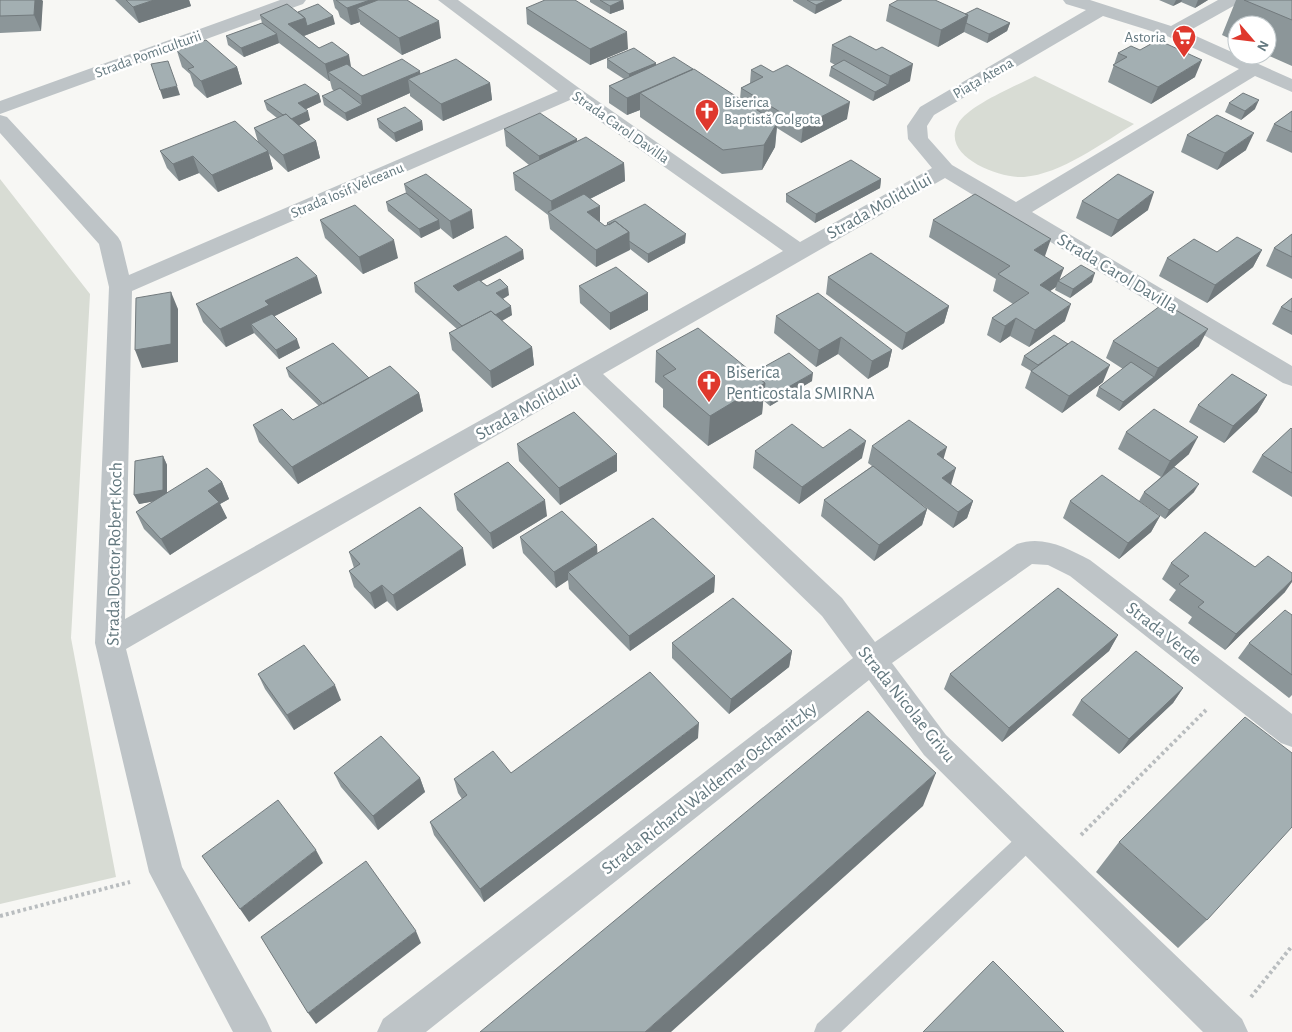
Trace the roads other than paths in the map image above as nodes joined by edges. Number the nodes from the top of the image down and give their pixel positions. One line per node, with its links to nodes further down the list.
1 (297, 0): 10 (street, Strada Pomiculturii)
2 (447, 0): 9 (street, Strada Carol Davilla)
3 (1072, 0): 5 (street)
4 (1231, 0): 6 (street)
5 (1100, 10): 6 (street); 12 (street, Piața Atena)
6 (1173, 32): 7 (street)
7 (1255, 68): 8 (street); 13 (street)
8 (1292, 86)
9 (572, 92): 14 (street, Strada Carol Davilla); 15 (street, Strada Iosif Velceanu)
10 (0, 108)
11 (0, 120): 15 (street, Strada Doctor Robert Koch)
12 (945, 169): 13 (street, Strada Carol Davilla); 14 (street, Strada Molidului)
13 (1016, 212): 17 (street, Strada Carol Davilla)
14 (798, 251): 16 (street, Strada Molidului)
15 (121, 287): 19 (street, Strada Doctor Robert Koch)
16 (587, 374): 19 (street, Strada Molidului); 20 (street, Strada Nicolae Grivu)
17 (1292, 377)
18 (1027, 552): 20 (street, Strada Richard Waldemar Oschanitzky); 21 (street, Strada Verde)
19 (110, 643): 25 (street, Strada Doctor Robert Koch)
20 (871, 661): 22 (street, Strada Nicolae Grivu); 26 (street, Strada Richard Waldemar Oschanitzky)
21 (1292, 733)
22 (1042, 850): 23 (lane); 24 (street, Strada Nicolae Grivu)
23 (831, 1030)
24 (1227, 1030)
25 (253, 1032)
26 (396, 1032)

